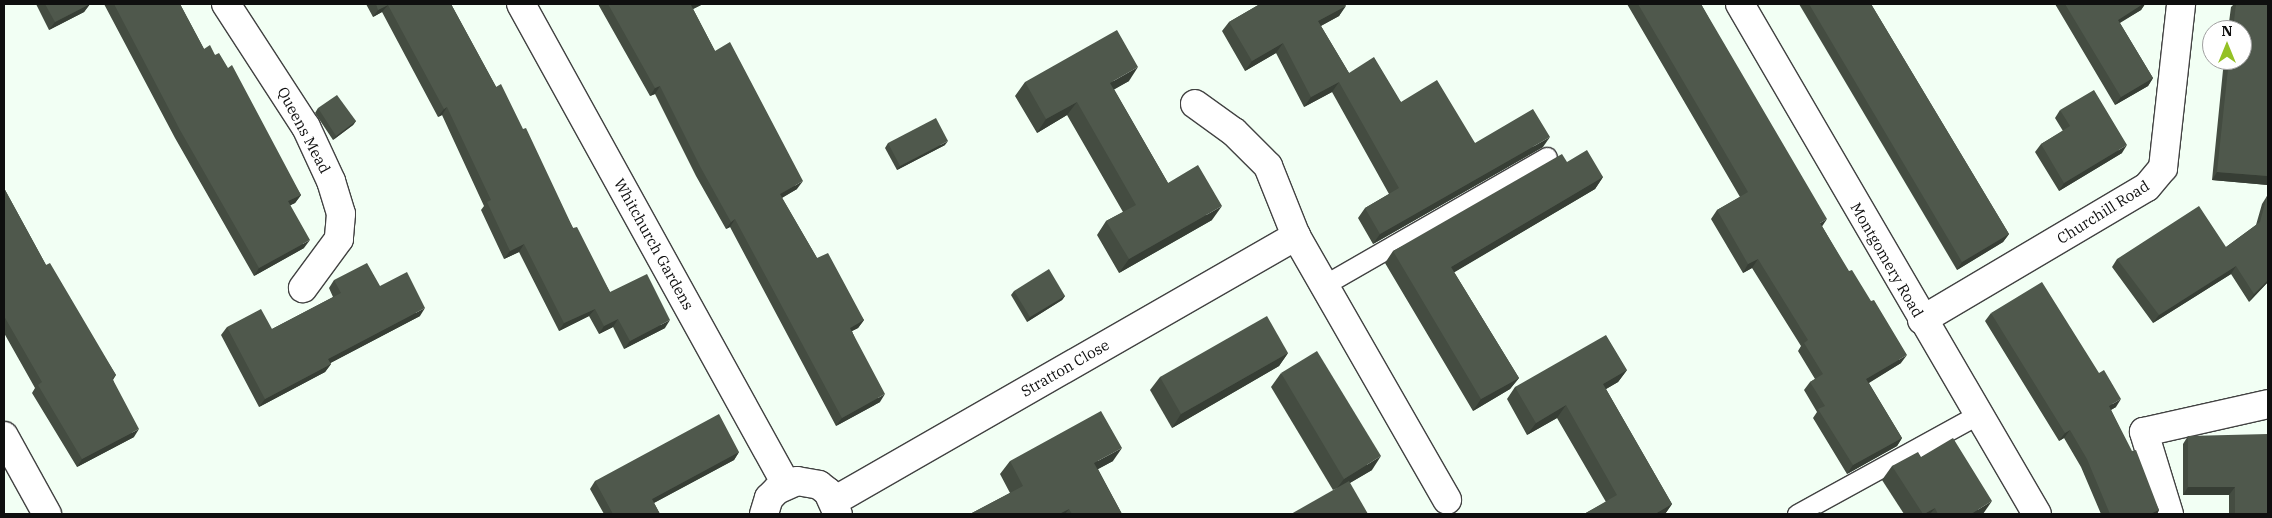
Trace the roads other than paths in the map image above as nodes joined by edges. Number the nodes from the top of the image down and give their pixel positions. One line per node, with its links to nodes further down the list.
1 (226, 4): 9 (street, Queens Mead)
2 (521, 4): 14 (street, Whitchurch Gardens)
3 (1740, 4): 10 (street, Montgomery Road)
4 (2181, 4): 10 (street, Churchill Road)
5 (1195, 104): 7 (street)
6 (1547, 157): 8 (lane)
7 (1296, 236): 8 (street); 15 (street, Stratton Close)
8 (1324, 285): 16 (street)
9 (303, 288)
10 (1922, 320): 12 (street, Montgomery Road)
11 (2268, 404): 21 (street)
12 (1979, 414): 19 (lane); 20 (street, Montgomery Road)
13 (4, 436): 17 (street)
14 (786, 484): 15 (street); 18 (street)
15 (836, 507)
16 (1451, 507)
17 (47, 514)
18 (764, 514)
19 (1797, 514)
20 (2037, 514)
21 (2169, 514)

